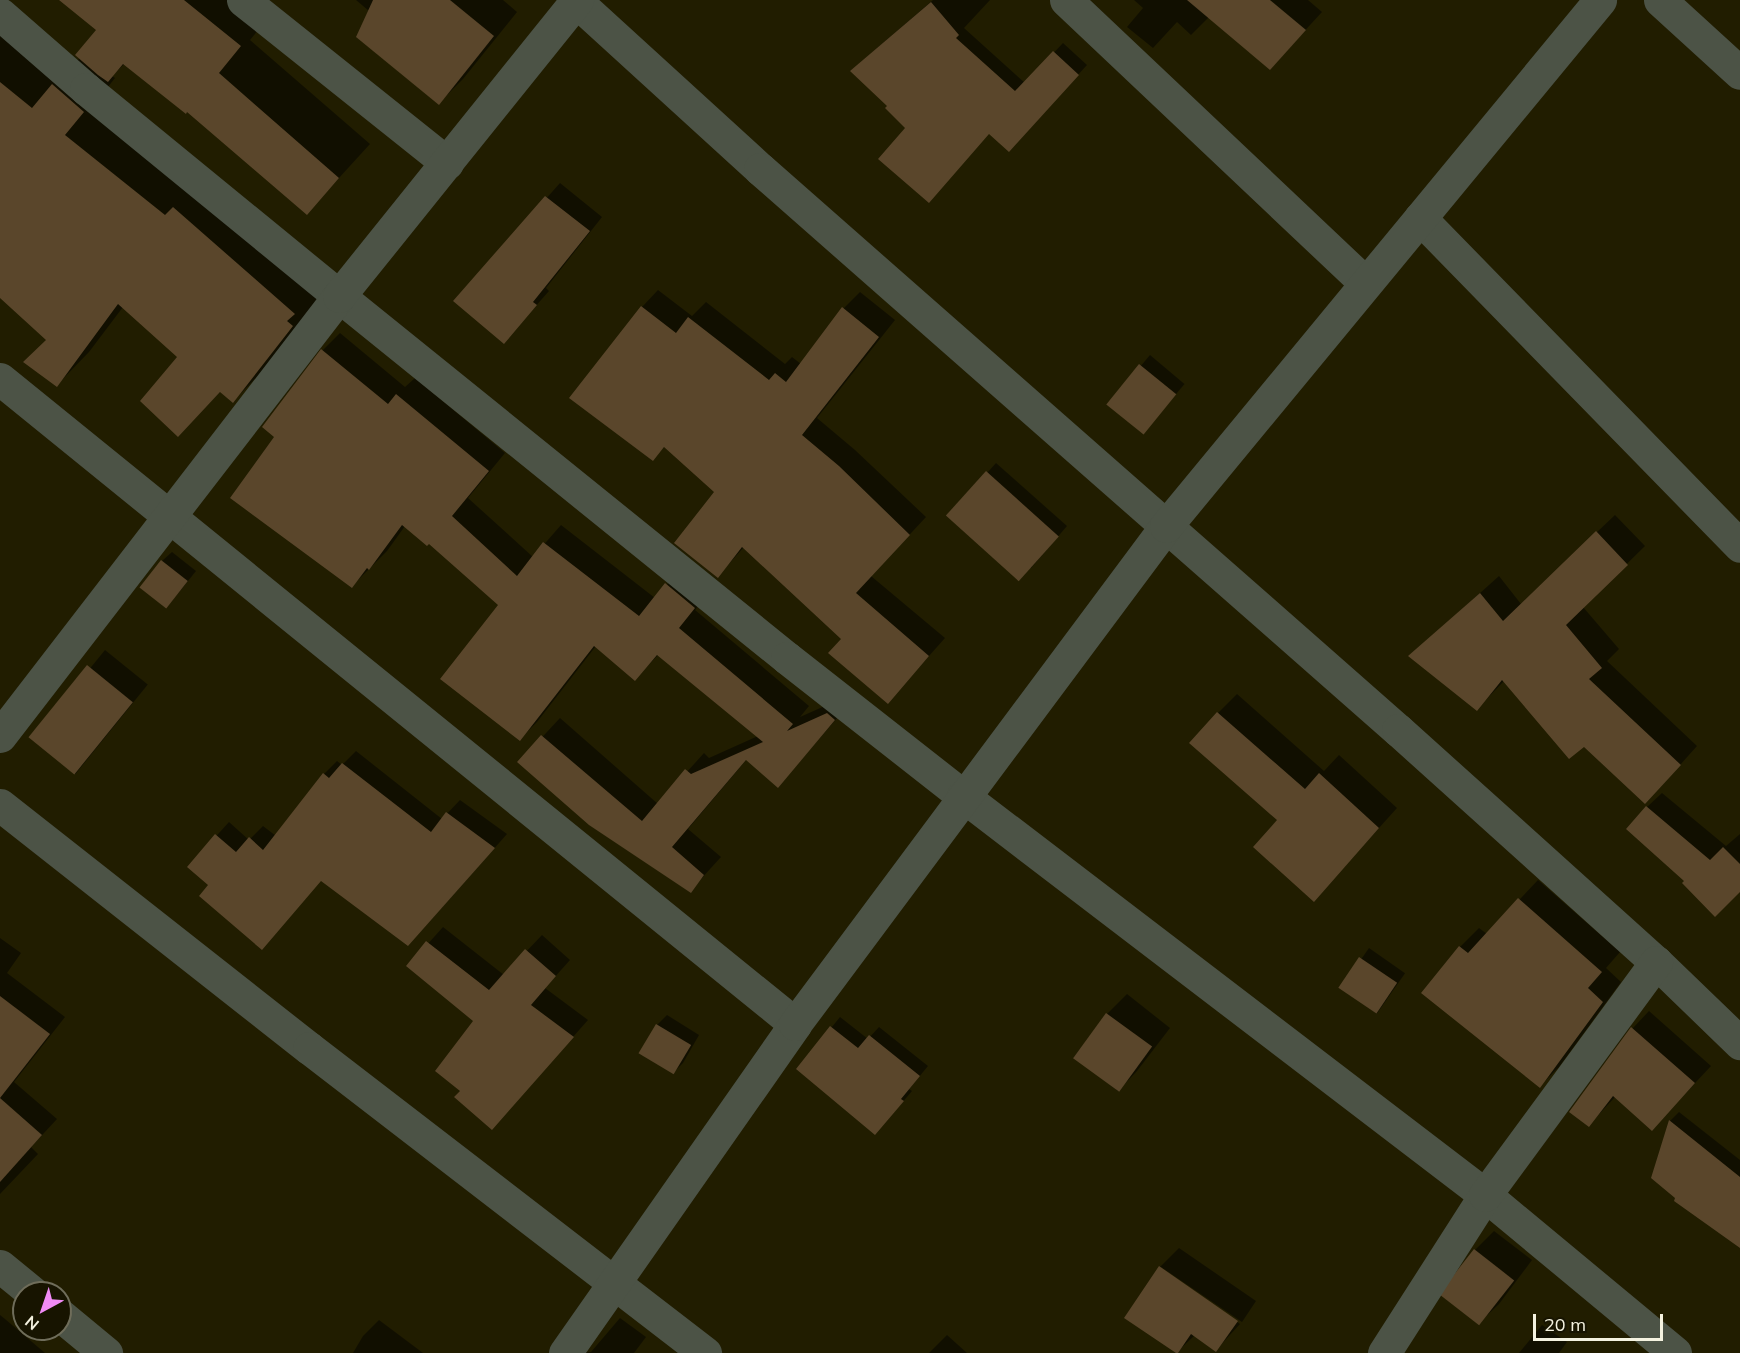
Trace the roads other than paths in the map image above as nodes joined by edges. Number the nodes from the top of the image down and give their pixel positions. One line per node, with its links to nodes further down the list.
1 (243, 0): 8 (street)
2 (1066, 0): 10 (street)
3 (1660, 0): 7 (street)
4 (576, 1): 8 (street); 14 (street)
5 (1596, 2): 9 (street)
6 (0, 14): 11 (street)
7 (1740, 73)
8 (447, 163): 11 (street)
9 (1420, 218): 10 (street); 15 (street)
10 (1365, 282): 14 (street)
11 (339, 296): 13 (street); 17 (street)
12 (0, 379): 13 (street)
13 (170, 517): 16 (street); 20 (street)
14 (1166, 526): 17 (street); 19 (street)
15 (1740, 546)
16 (0, 736)
17 (963, 796): 20 (street); 22 (street)
18 (0, 805): 25 (street)
19 (1656, 962): 21 (street); 22 (street)
20 (795, 1024): 25 (street)
21 (1740, 1043)
22 (1485, 1195): 30 (street); 31 (street)
23 (0, 1266): 24 (street)
24 (18, 1281)
25 (615, 1285): 28 (street); 29 (street)
26 (72, 1325): 27 (street)
27 (106, 1353)
28 (565, 1353)
29 (705, 1353)
30 (1384, 1353)
31 (1675, 1353)

